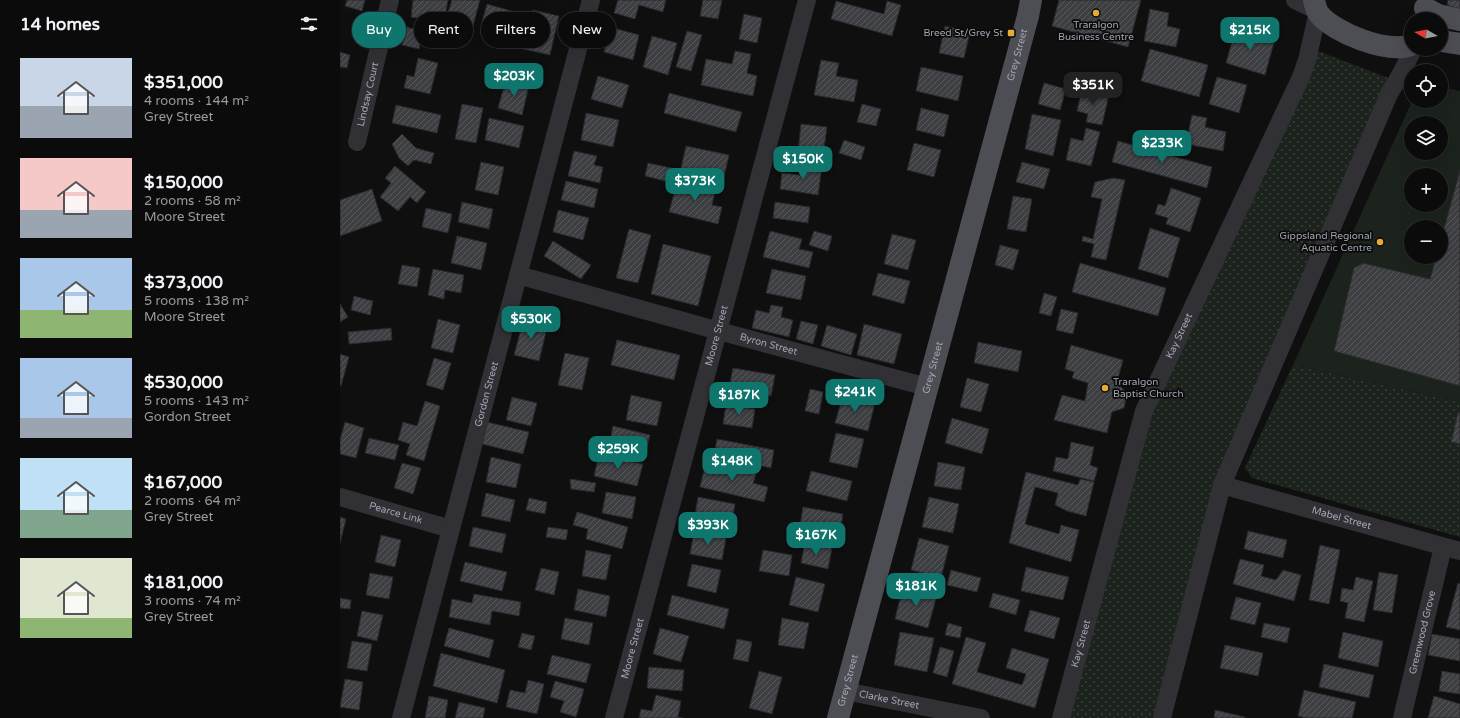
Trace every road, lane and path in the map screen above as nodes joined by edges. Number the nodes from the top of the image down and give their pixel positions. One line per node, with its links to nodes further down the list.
1 (390, 0): 13 (street, Lindsay Court)
2 (591, 0): 14 (street, Gordon Street)
3 (807, 0): 15 (street, Moore Street)
4 (1295, 0): 7 (street)
5 (1031, 5): 16 (main road, Grey Street)
6 (1423, 6): 8 (main road)
7 (1316, 7): 11 (main road); 26 (street, Kay Street)
8 (1460, 20)
9 (1448, 42): 10 (main road)
10 (1460, 44)
11 (1404, 47)
12 (1410, 56): 17 (street)
13 (357, 142)
14 (518, 275): 15 (street, Byron Street); 19 (street, Gordon Street)
15 (719, 331): 16 (street, Byron Street); 23 (street, Moore Street)
16 (928, 386): 21 (main road, Grey Street)
17 (1222, 485): 20 (street, Mabel Street); 27 (street)
18 (340, 497): 19 (street, Pearce Link)
19 (451, 529): 22 (street, Gordon Street)
20 (1452, 549): 28 (street, Greenwood Grove)
21 (845, 691): 24 (main road, Grey Street); 25 (street, Clarke Street)
22 (401, 718)
23 (614, 718)
24 (838, 718)
25 (980, 718)
26 (1061, 718)
27 (1162, 718)
28 (1402, 718)

